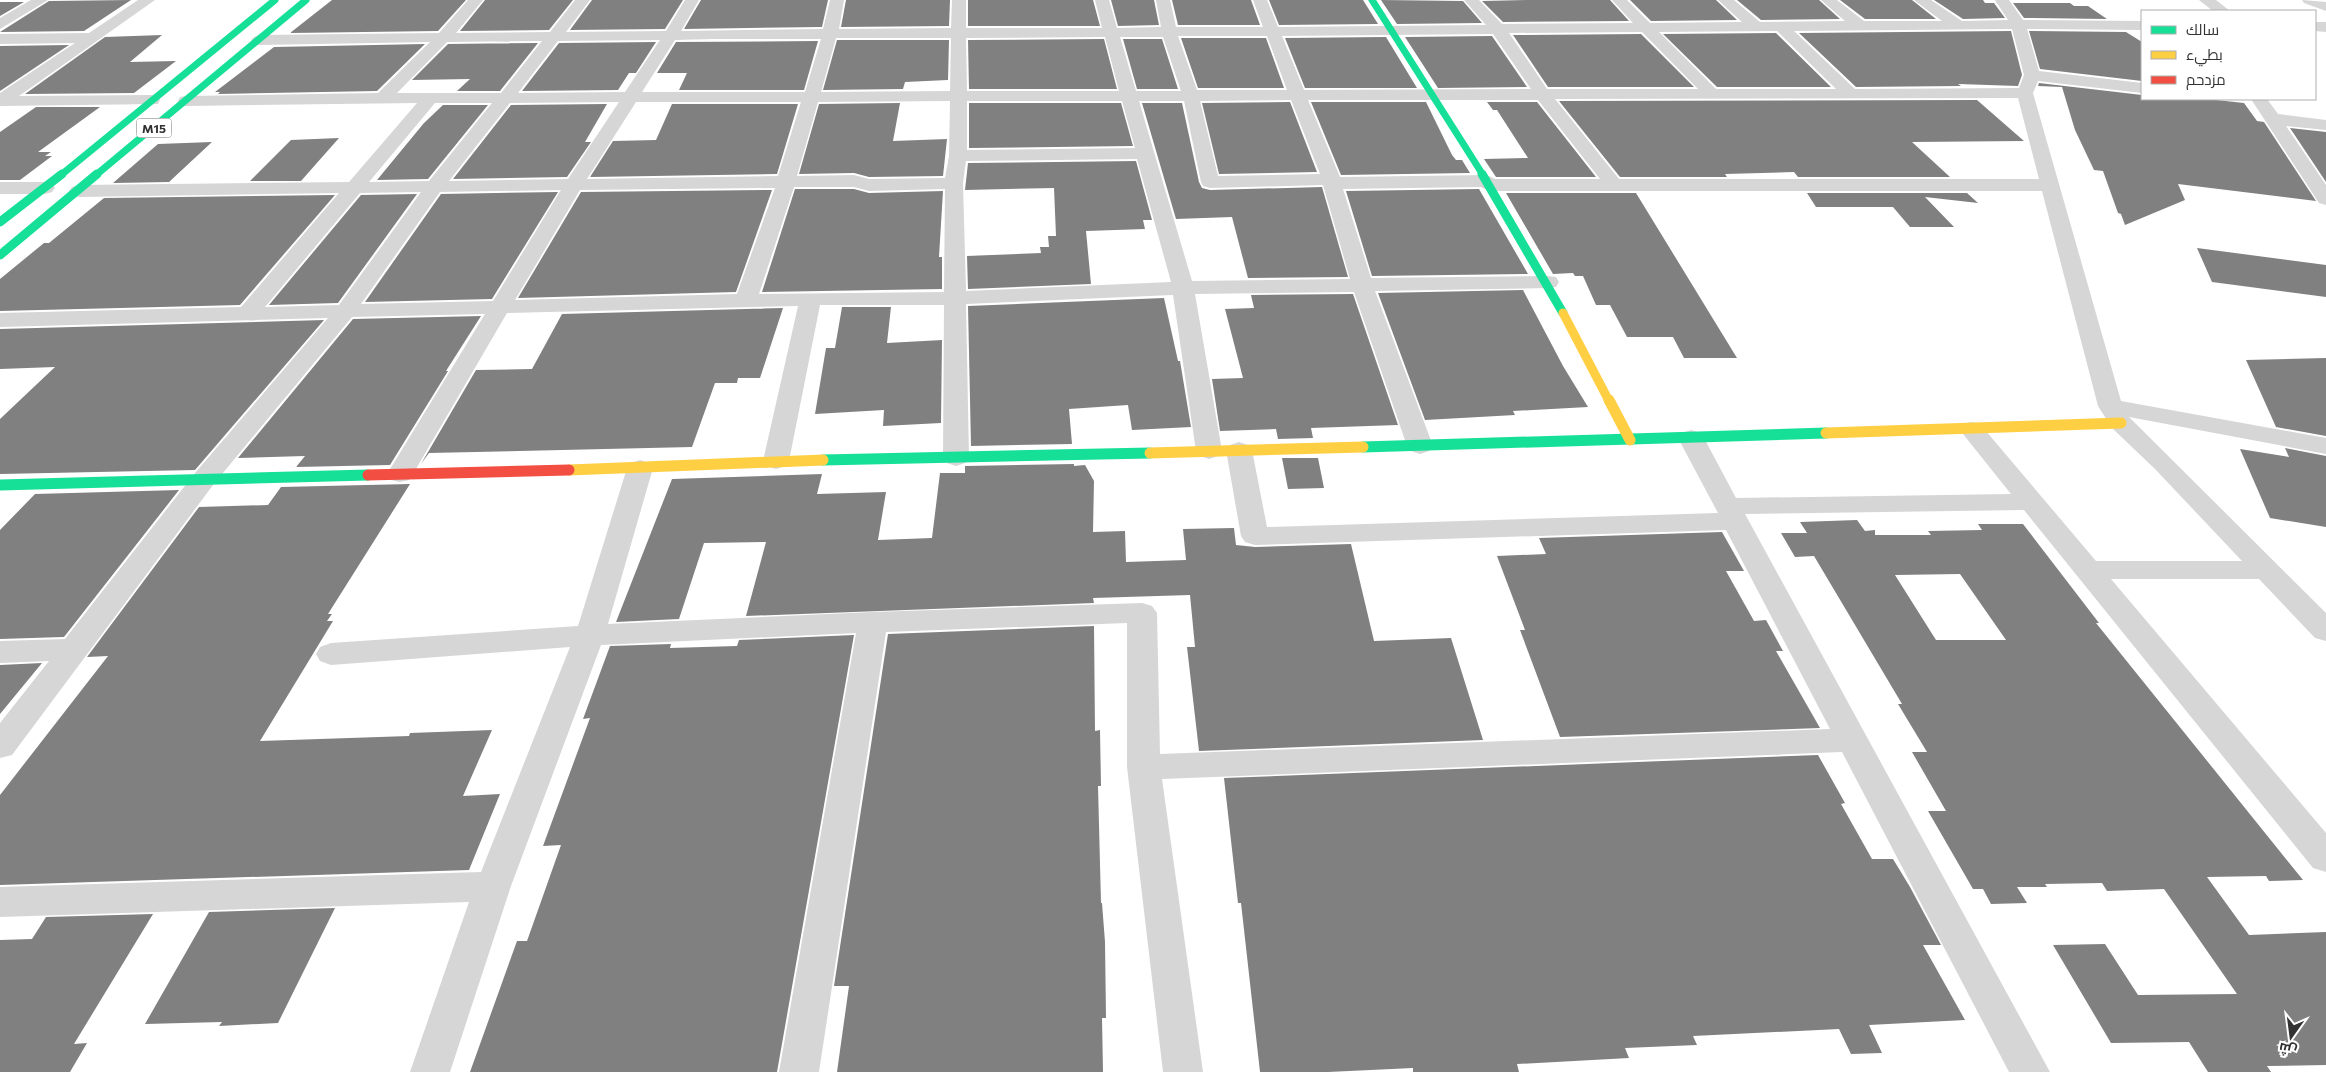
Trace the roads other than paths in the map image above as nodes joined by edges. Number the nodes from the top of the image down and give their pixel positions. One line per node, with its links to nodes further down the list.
1 (41, 0): 24 (street)
2 (148, 0): 42 (street)
3 (275, 0): 60 (main road, M15)
4 (306, 0): 44 (main road, M15)
5 (476, 0): 41 (street)
6 (583, 0): 40 (street)
7 (692, 0): 38 (street)
8 (837, 0): 39 (street)
9 (960, 0): 37 (street)
10 (1102, 0): 35 (street)
11 (1163, 0): 36 (street)
12 (1260, 0): 33 (street)
13 (1372, 0): 34 (main road)
14 (1471, 0): 32 (street)
15 (1618, 0): 29 (street)
16 (1726, 0): 30 (street)
17 (1828, 0): 25 (street)
18 (1921, 0): 26 (street)
19 (2002, 0): 27 (street)
20 (2206, 0): 23 (street)
21 (2309, 0): 22 (street)
22 (2326, 8)
23 (2221, 10)
24 (0, 24)
25 (1858, 24): 26 (street); 31 (street)
26 (1958, 25): 27 (street)
27 (2018, 25): 28 (street); 45 (street)
28 (2141, 25)
29 (1647, 26): 30 (street); 32 (street); 49 (street)
30 (1756, 26): 31 (street)
31 (1781, 26): 47 (street)
32 (1498, 29): 34 (street); 48 (street)
33 (1270, 30): 34 (street); 36 (street); 53 (street)
34 (1389, 30): 51 (main road)
35 (1111, 32): 36 (street); 37 (street); 50 (street)
36 (1169, 32): 52 (street)
37 (960, 33): 39 (street); 54 (street)
38 (672, 34): 39 (street); 40 (street); 59 (street)
39 (830, 34): 58 (street)
40 (554, 36): 41 (street); 57 (street)
41 (444, 37): 44 (street); 55 (street)
42 (92, 38): 43 (street); 62 (street)
43 (0, 39)
44 (259, 40): 63 (main road, M15)
45 (2028, 84): 46 (street); 47 (street); 74 (street)
46 (2141, 88)
47 (1850, 93): 49 (street)
48 (1542, 94): 49 (street); 51 (street); 73 (street)
49 (1711, 94)
50 (1127, 95): 52 (street); 54 (street); 66 (street)
51 (1430, 95): 53 (street); 71 (main road)
52 (1192, 96): 53 (street); 68 (street)
53 (1298, 96): 68 (street)
54 (958, 97): 58 (street); 67 (street)
55 (384, 98): 56 (street); 63 (street)
56 (430, 98): 57 (street); 75 (street)
57 (506, 98): 59 (street); 76 (street)
58 (809, 98): 59 (street); 69 (street)
59 (628, 99): 72 (street)
60 (152, 100): 62 (street); 78 (main road, M15)
61 (2260, 100): 64 (street)
62 (0, 101)
63 (186, 101): 79 (main road, M15)
64 (2272, 119): 65 (street); 80 (street)
65 (2326, 125)
66 (1143, 153): 67 (street); 85 (street)
67 (958, 156): 70 (street)
68 (1332, 181): 71 (street); 84 (street)
69 (786, 182): 70 (street); 72 (street); 88 (street)
70 (954, 183): 86 (street)
71 (1488, 183): 73 (street); 83 (main road)
72 (574, 185): 76 (street); 89 (street)
73 (1614, 185): 74 (street)
74 (2049, 185): 93 (street)
75 (356, 186): 76 (street); 79 (street); 91 (street)
76 (435, 186): 90 (street)
77 (0, 188): 78 (street)
78 (45, 188): 81 (main road, M15)
79 (79, 191): 82 (main road, M15)
80 (2326, 199)
81 (0, 222)
82 (0, 255)
83 (1548, 282): 84 (street); 96 (main road)
84 (1362, 284): 85 (street); 97 (street)
85 (1183, 288): 86 (street); 100 (street)
86 (955, 298): 87 (street); 101 (street)
87 (810, 299): 88 (street); 102 (street)
88 (746, 302): 89 (street)
89 (500, 308): 90 (street); 104 (street)
90 (344, 313): 91 (street); 105 (street)
91 (247, 314): 92 (street)
92 (0, 320)
93 (2115, 414): 94 (main road); 98 (street); 110 (street)
94 (1971, 429): 95 (main road); 107 (street)
95 (1691, 438): 96 (main road); 108 (street)
96 (1630, 440): 97 (main road)
97 (1420, 446): 99 (main road)
98 (2326, 446)
99 (1239, 450): 100 (main road); 108 (street)
100 (1209, 451): 101 (main road)
101 (956, 458): 102 (main road)
102 (776, 461): 103 (main road)
103 (640, 468): 104 (main road); 113 (street)
104 (400, 474): 105 (main road)
105 (204, 479): 106 (main road); 114 (street)
106 (0, 485)
107 (2031, 502): 108 (street); 109 (street)
108 (1732, 513): 117 (street)
109 (2088, 570): 110 (street); 120 (street)
110 (2267, 570): 112 (street)
111 (873, 622): 113 (street); 119 (street); 124 (street)
112 (2326, 631)
113 (590, 635): 116 (street); 121 (street)
114 (74, 649): 115 (street); 118 (street)
115 (0, 652)
116 (331, 654)
117 (1853, 740): 119 (street); 126 (street)
118 (0, 746)
119 (1144, 767): 125 (street)
120 (2326, 858)
121 (493, 886): 122 (street); 123 (street)
122 (0, 902)
123 (430, 1072)
124 (799, 1072)
125 (1183, 1072)
126 (2030, 1072)

